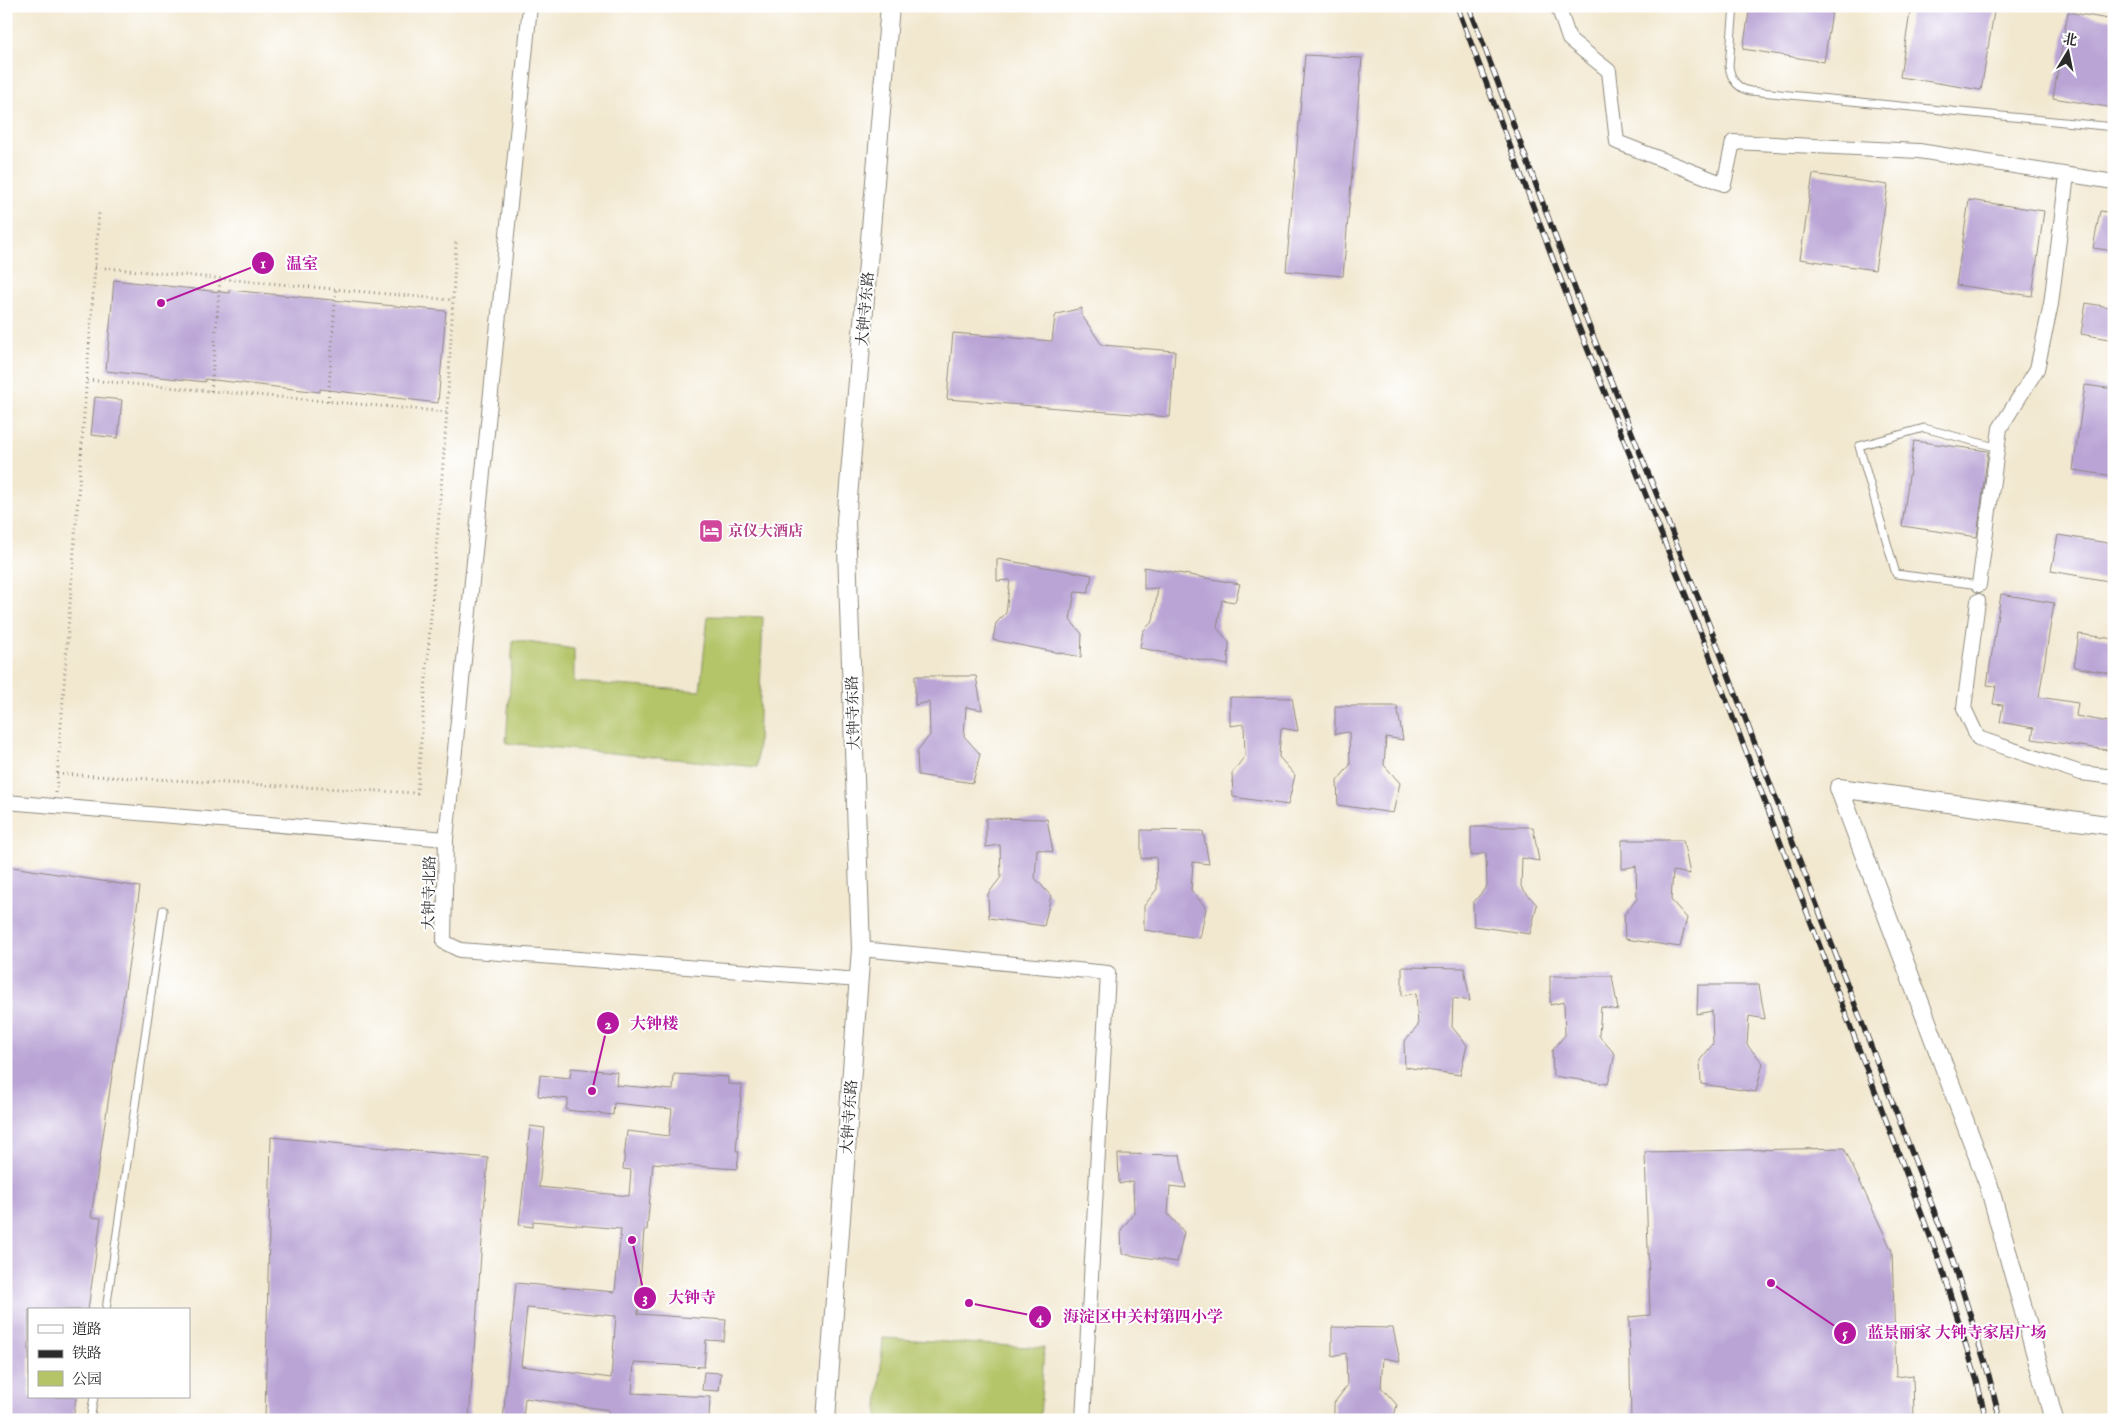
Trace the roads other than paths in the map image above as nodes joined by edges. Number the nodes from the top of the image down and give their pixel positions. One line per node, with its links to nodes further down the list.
1 (530, 6): 16 (street)
2 (890, 6): 18 (street, 大钟寺东路)
3 (1558, 6): 8 (street)
4 (1734, 6): 7 (lane)
5 (2096, 6): 6 (lane)
6 (2114, 9)
7 (2114, 127)
8 (2067, 175): 9 (street); 11 (street)
9 (2114, 182)
10 (1999, 448): 11 (lane)
11 (1979, 585)
12 (1978, 601): 13 (street)
13 (2114, 777)
14 (6, 802): 16 (street, 大钟寺北路)
15 (2114, 826): 25 (street)
16 (446, 839): 19 (street, 大钟寺北路)
17 (163, 910): 20 (lane)
18 (861, 949): 19 (street, 大钟寺东路); 24 (street)
19 (859, 980): 23 (street, 大钟寺东路)
20 (106, 1308)
21 (94, 1398): 22 (lane)
22 (90, 1420)
23 (826, 1420)
24 (1084, 1420)
25 (2054, 1420)

